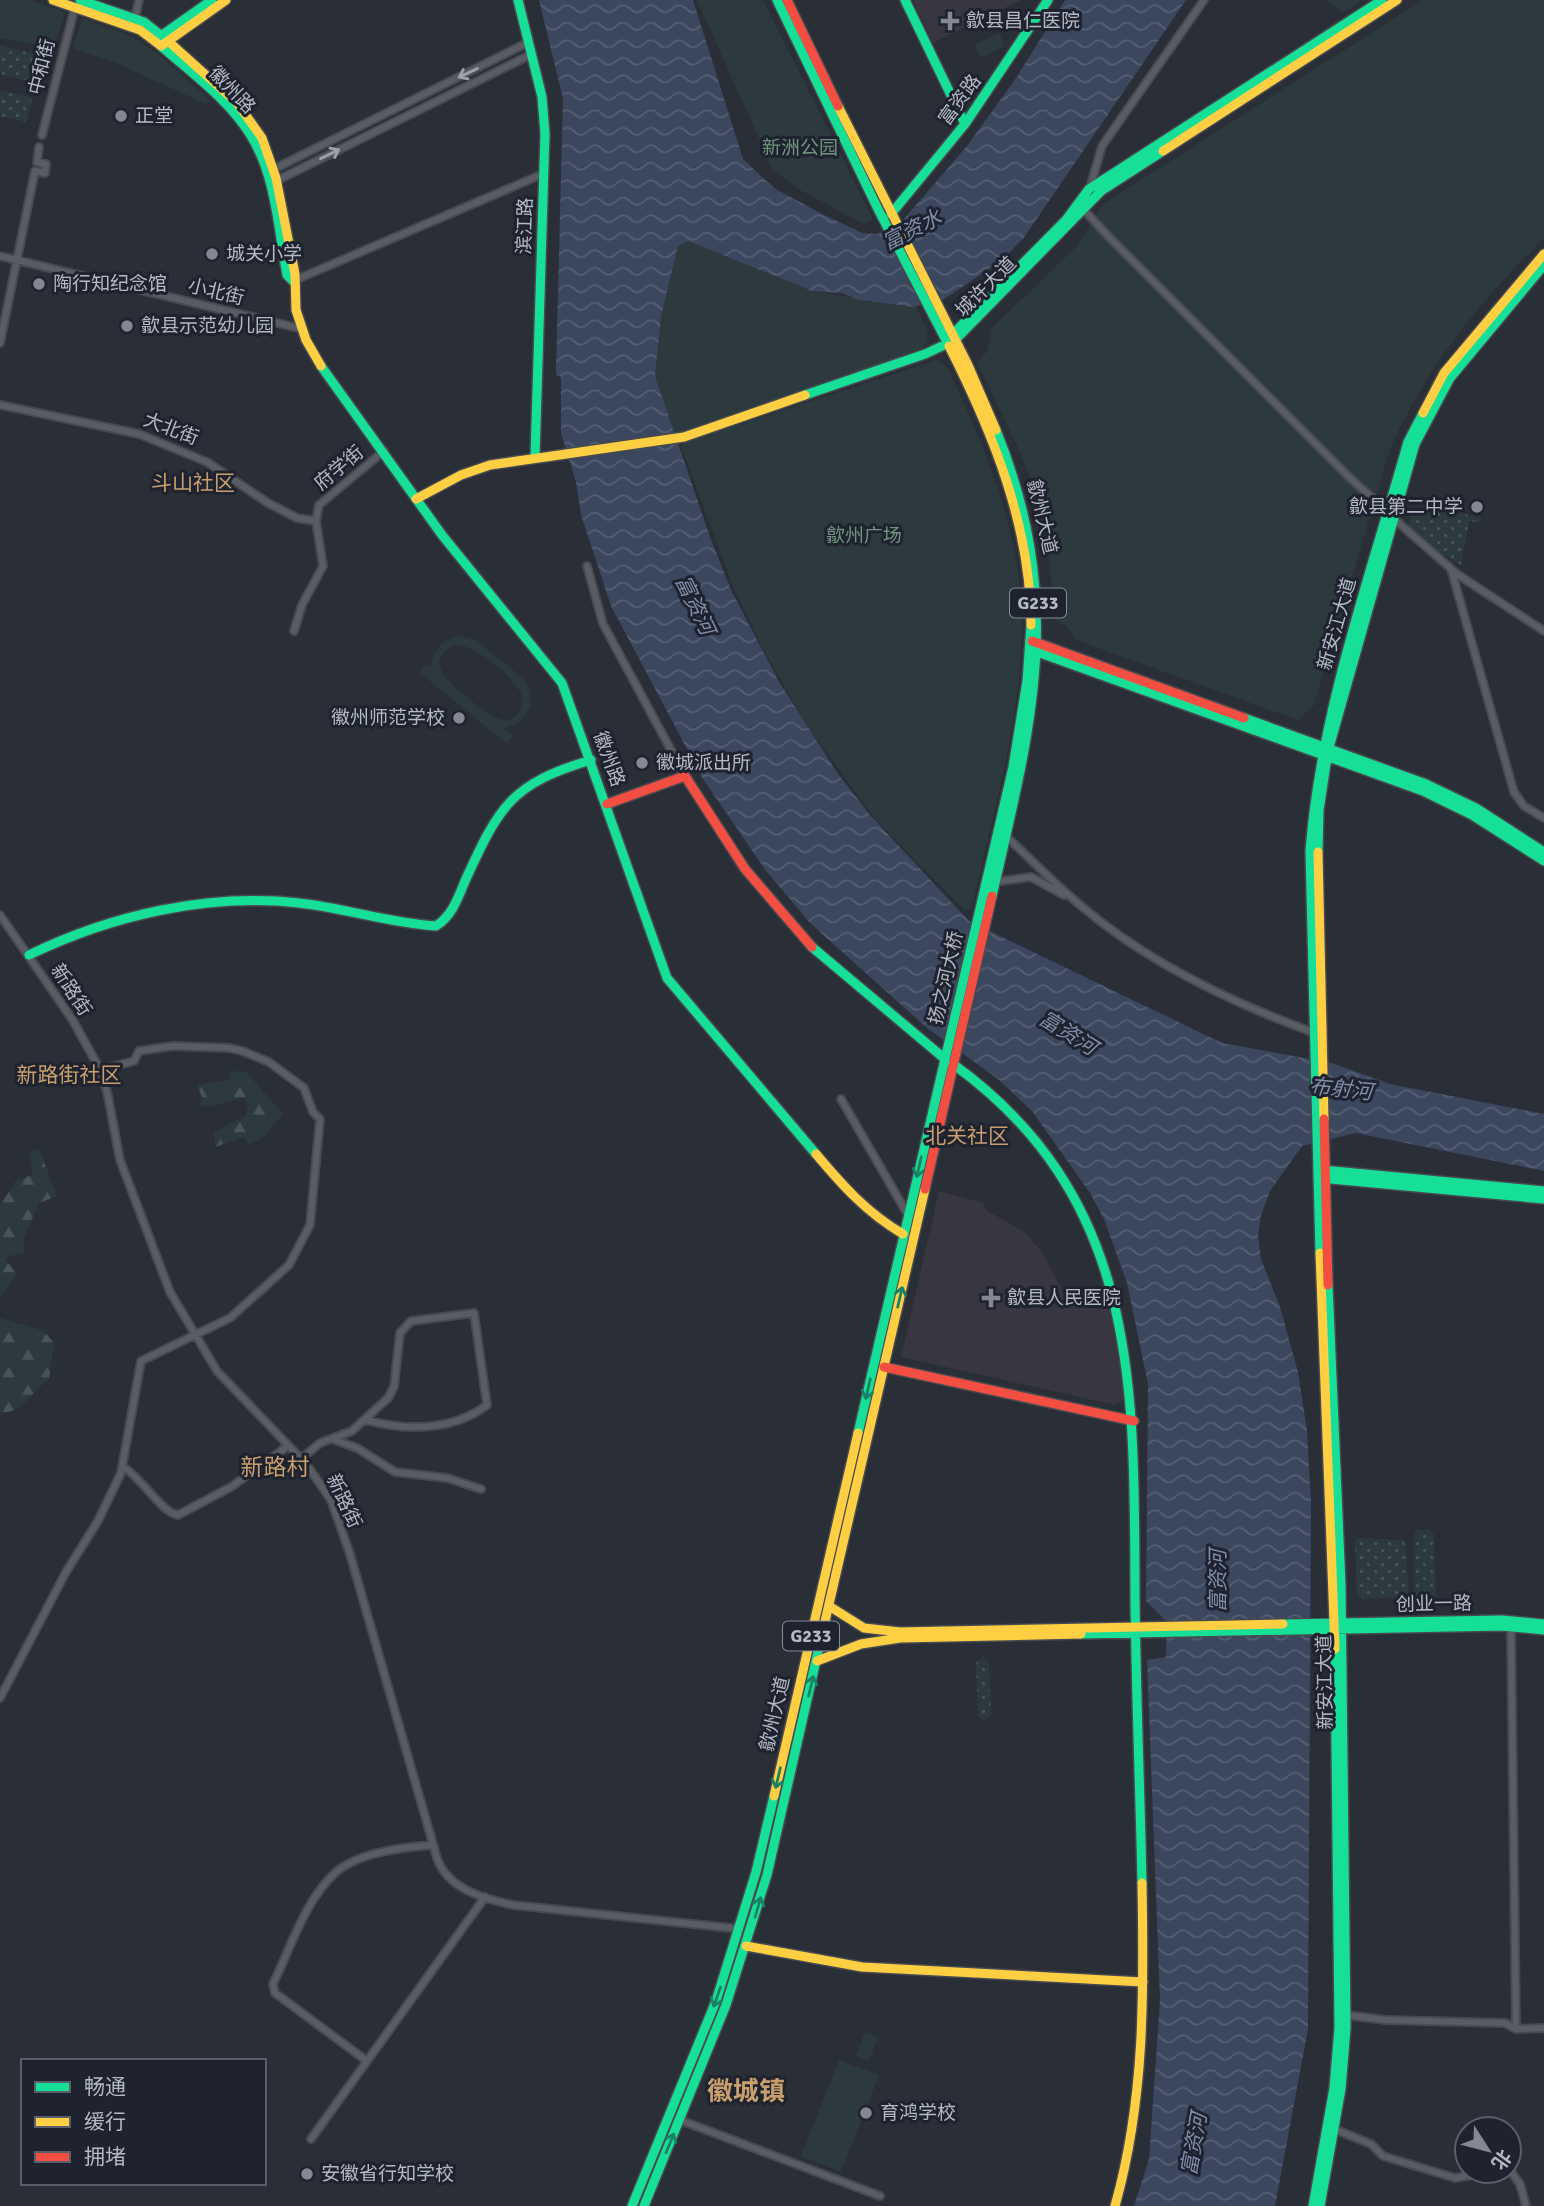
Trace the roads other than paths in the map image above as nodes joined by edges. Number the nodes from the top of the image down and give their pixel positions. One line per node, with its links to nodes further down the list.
1 (53, 0): 13 (main road, 徽州路)
2 (139, 0): 14 (street)
3 (212, 0): 15 (main road)
4 (226, 0): 15 (main road)
5 (518, 0): 16 (main road, 滨江路)
6 (777, 0): 26 (main road, G233)
7 (787, 0): 26 (main road, G233)
8 (905, 0): 18 (main road)
9 (1048, 0): 18 (main road, 富资路)
10 (1204, 0): 24 (street)
11 (1382, 0): 24 (main road, 城许大道)
12 (1397, 0): 25 (main road, 城许大道)
13 (77, 4): 14 (main road, 徽州路); 15 (main road, 徽州路); 19 (street, 中和街)
14 (135, 19): 15 (main road, 徽州路)
15 (162, 41): 21 (main road, 徽州路)
16 (529, 42): 17 (main road, 滨江路); 21 (street, one-way to 21)
17 (532, 54): 22 (main road, 滨江路); 23 (street, one-way to 17)
18 (965, 124): 26 (main road, 富资路)
19 (42, 135)
20 (40, 147): 29 (street)
21 (270, 171): 23 (main road, 徽州路)
22 (545, 173): 31 (street); 37 (main road, 滨江路)
23 (273, 183): 31 (main road, 徽州路)
24 (1089, 190): 25 (street); 33 (main road, 城许大道)
25 (1085, 211): 33 (main road, 城许大道); 39 (street)
26 (891, 220): 33 (main road, 歙州大道 / G233)
27 (1544, 254): 39 (main road, 新安江大道)
28 (0, 256): 29 (street, 小北街)
29 (18, 260): 32 (street, 小北街); 34 (street)
30 (1544, 265): 39 (main road, 新安江大道)
31 (293, 281): 32 (main road, 徽州路)
32 (302, 329): 36 (main road, 徽州路)
33 (951, 338): 37 (main road); 45 (main road, 歙州大道 / G233)
34 (0, 343)
35 (0, 405): 40 (street, 大北街)
36 (384, 451): 38 (main road, 徽州路); 40 (street, 府学街)
37 (538, 456): 38 (main road)
38 (416, 499): 47 (main road, 徽州路)
39 (1390, 515): 42 (street); 46 (main road, 新安江大道)
40 (316, 521): 43 (street, 府学街)
41 (587, 566): 48 (street)
42 (1451, 569): 44 (street); 50 (street)
43 (294, 631)
44 (1544, 631)
45 (1034, 646): 46 (main road); 51 (main road, 歙州大道 / G233); 56 (main road, 歙州大道 / G233)
46 (1325, 750): 52 (main road); 53 (main road); 59 (main road, 新安江大道); 60 (main road, 新安江大道)
47 (591, 760): 49 (main road, 徽州路); 58 (main road)
48 (685, 776): 49 (main road); 61 (main road)
49 (607, 804): 68 (main road, 徽州路)
50 (1544, 818)
51 (1005, 835): 54 (main road, 歙州大道 / G233); 55 (street)
52 (1544, 852)
53 (1544, 861)
54 (994, 883): 55 (street); 56 (main road, 歙州大道 / G233)
55 (1080, 905): 59 (street)
56 (983, 913): 61 (main road, 扬之河大桥 / G233)
57 (0, 915): 58 (street, 新路街)
58 (29, 955): 62 (street, 新路街)
59 (1315, 1033): 60 (main road, 新安江大道)
60 (1319, 1051): 64 (main road, 新安江大道)
61 (950, 1058): 67 (main road, 歙州大道 / G233, one-way to 67); 70 (main road, 歙州大道 / G233, one-way to 61); 72 (main road)
62 (100, 1070): 69 (street, 新路街); 69 (street)
63 (841, 1099): 67 (street)
64 (1322, 1174): 65 (main road); 66 (main road); 80 (main road, 新安江大道)
65 (1544, 1191)
66 (1544, 1199)
67 (908, 1215): 68 (main road, 歙州大道 / G233)
68 (903, 1234): 88 (main road, 歙州大道 / G233, one-way to 88)
69 (194, 1334): 74 (street, 新路街); 76 (street)
70 (884, 1367): 72 (main road); 78 (main road, 歙州大道 / G233)
71 (366, 1420): 71 (street); 73 (street)
72 (1134, 1421): 82 (main road)
73 (335, 1440): 75 (street); 77 (street)
74 (288, 1446): 75 (street, 新路街); 76 (street)
75 (301, 1460): 86 (street, 新路街)
76 (123, 1467): 85 (street)
77 (481, 1489)
78 (829, 1606): 82 (main road); 84 (main road, 歙州大道 / G233)
79 (1544, 1624): 80 (main road, 创业一路)
80 (1338, 1626): 81 (main road, 创业一路); 82 (main road, 创业一路); 91 (main road, 新安江大道); 104 (main road, 新安江大道)
81 (1511, 1627): 83 (main road, 创业一路); 93 (street)
82 (1135, 1630): 84 (main road); 90 (main road)
83 (1544, 1630)
84 (817, 1661): 89 (main road, 歙州大道 / G233, one-way to 84)
85 (0, 1698)
86 (433, 1845): 87 (street, 新路街); 94 (street)
87 (485, 1897): 88 (street, 新路街); 94 (street)
88 (740, 1929): 101 (main road, 歙州大道 / G233, one-way to 101)
89 (746, 1946): 90 (main road); 95 (main road, 歙州大道 / G233)
90 (1143, 1982): 103 (main road)
91 (1346, 2015): 93 (street); 96 (main road, 新安江大道)
92 (1544, 2028): 93 (street)
93 (1516, 2029)
94 (367, 2061): 97 (street)
95 (680, 2120): 100 (street); 102 (main road, 歙州大道 / G233, one-way to 95)
96 (1334, 2129): 98 (street); 105 (main road, 新安江大道)
97 (311, 2139)
98 (1453, 2177)
99 (1520, 2185): 106 (street)
100 (880, 2196)
101 (632, 2206)
102 (644, 2206)
103 (1115, 2206)
104 (1313, 2206)
105 (1320, 2206)
106 (1526, 2206)

